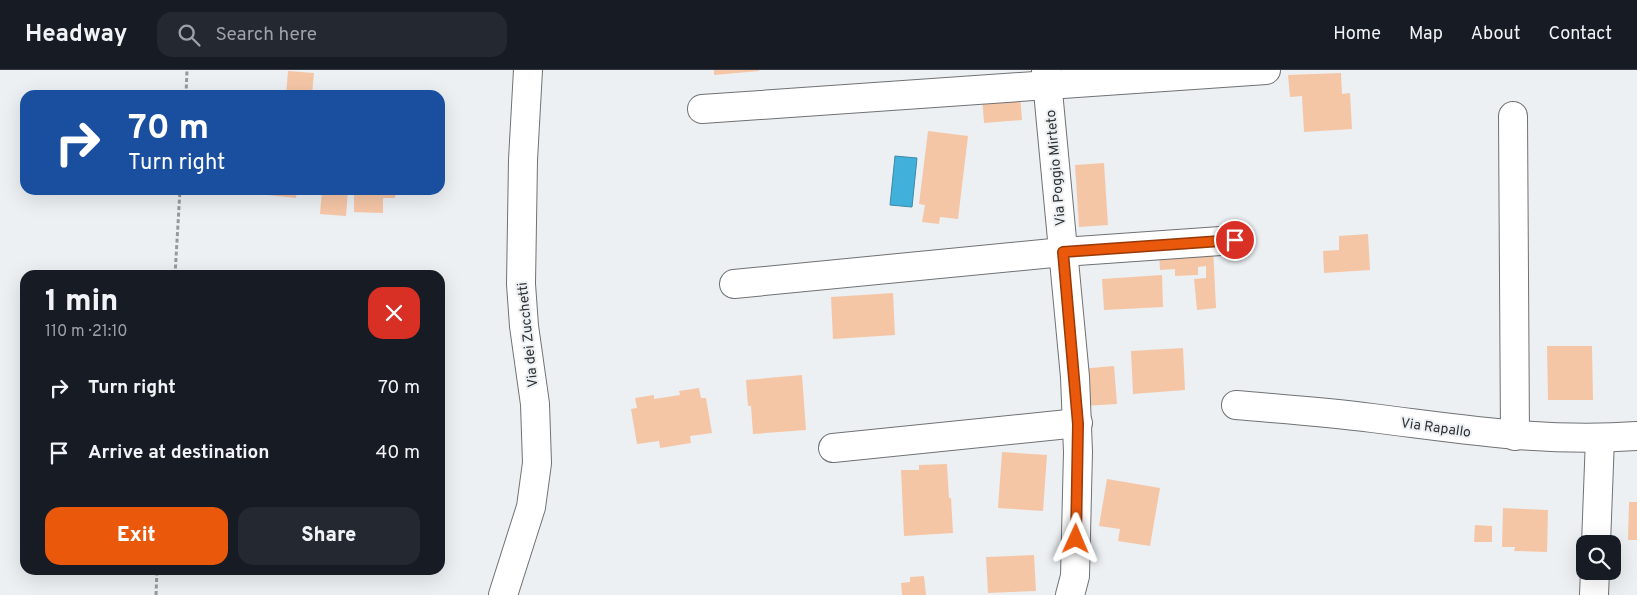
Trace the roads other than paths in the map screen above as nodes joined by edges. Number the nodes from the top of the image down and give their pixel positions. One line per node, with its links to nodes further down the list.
1 (528, 70): 17 (street, Via dei Zucchetti)
2 (1266, 70): 3 (street)
3 (1047, 78): 4 (street); 7 (street, Via Poggio Mirteto)
4 (702, 110)
5 (1513, 116): 11 (street)
6 (1235, 240): 7 (street)
7 (1063, 252): 8 (street); 10 (street, Via Poggio Mirteto)
8 (734, 284)
9 (1236, 406): 11 (street, Via Rapallo)
10 (1078, 424): 14 (street); 18 (street, Via Poggio Mirteto)
11 (1515, 436): 13 (street, Via Rapallo)
12 (1637, 436): 13 (street, Via Rapallo)
13 (1600, 438): 15 (street)
14 (833, 448)
15 (1596, 535)
16 (1595, 580): 19 (street)
17 (503, 595)
18 (1070, 595)
19 (1594, 595)

